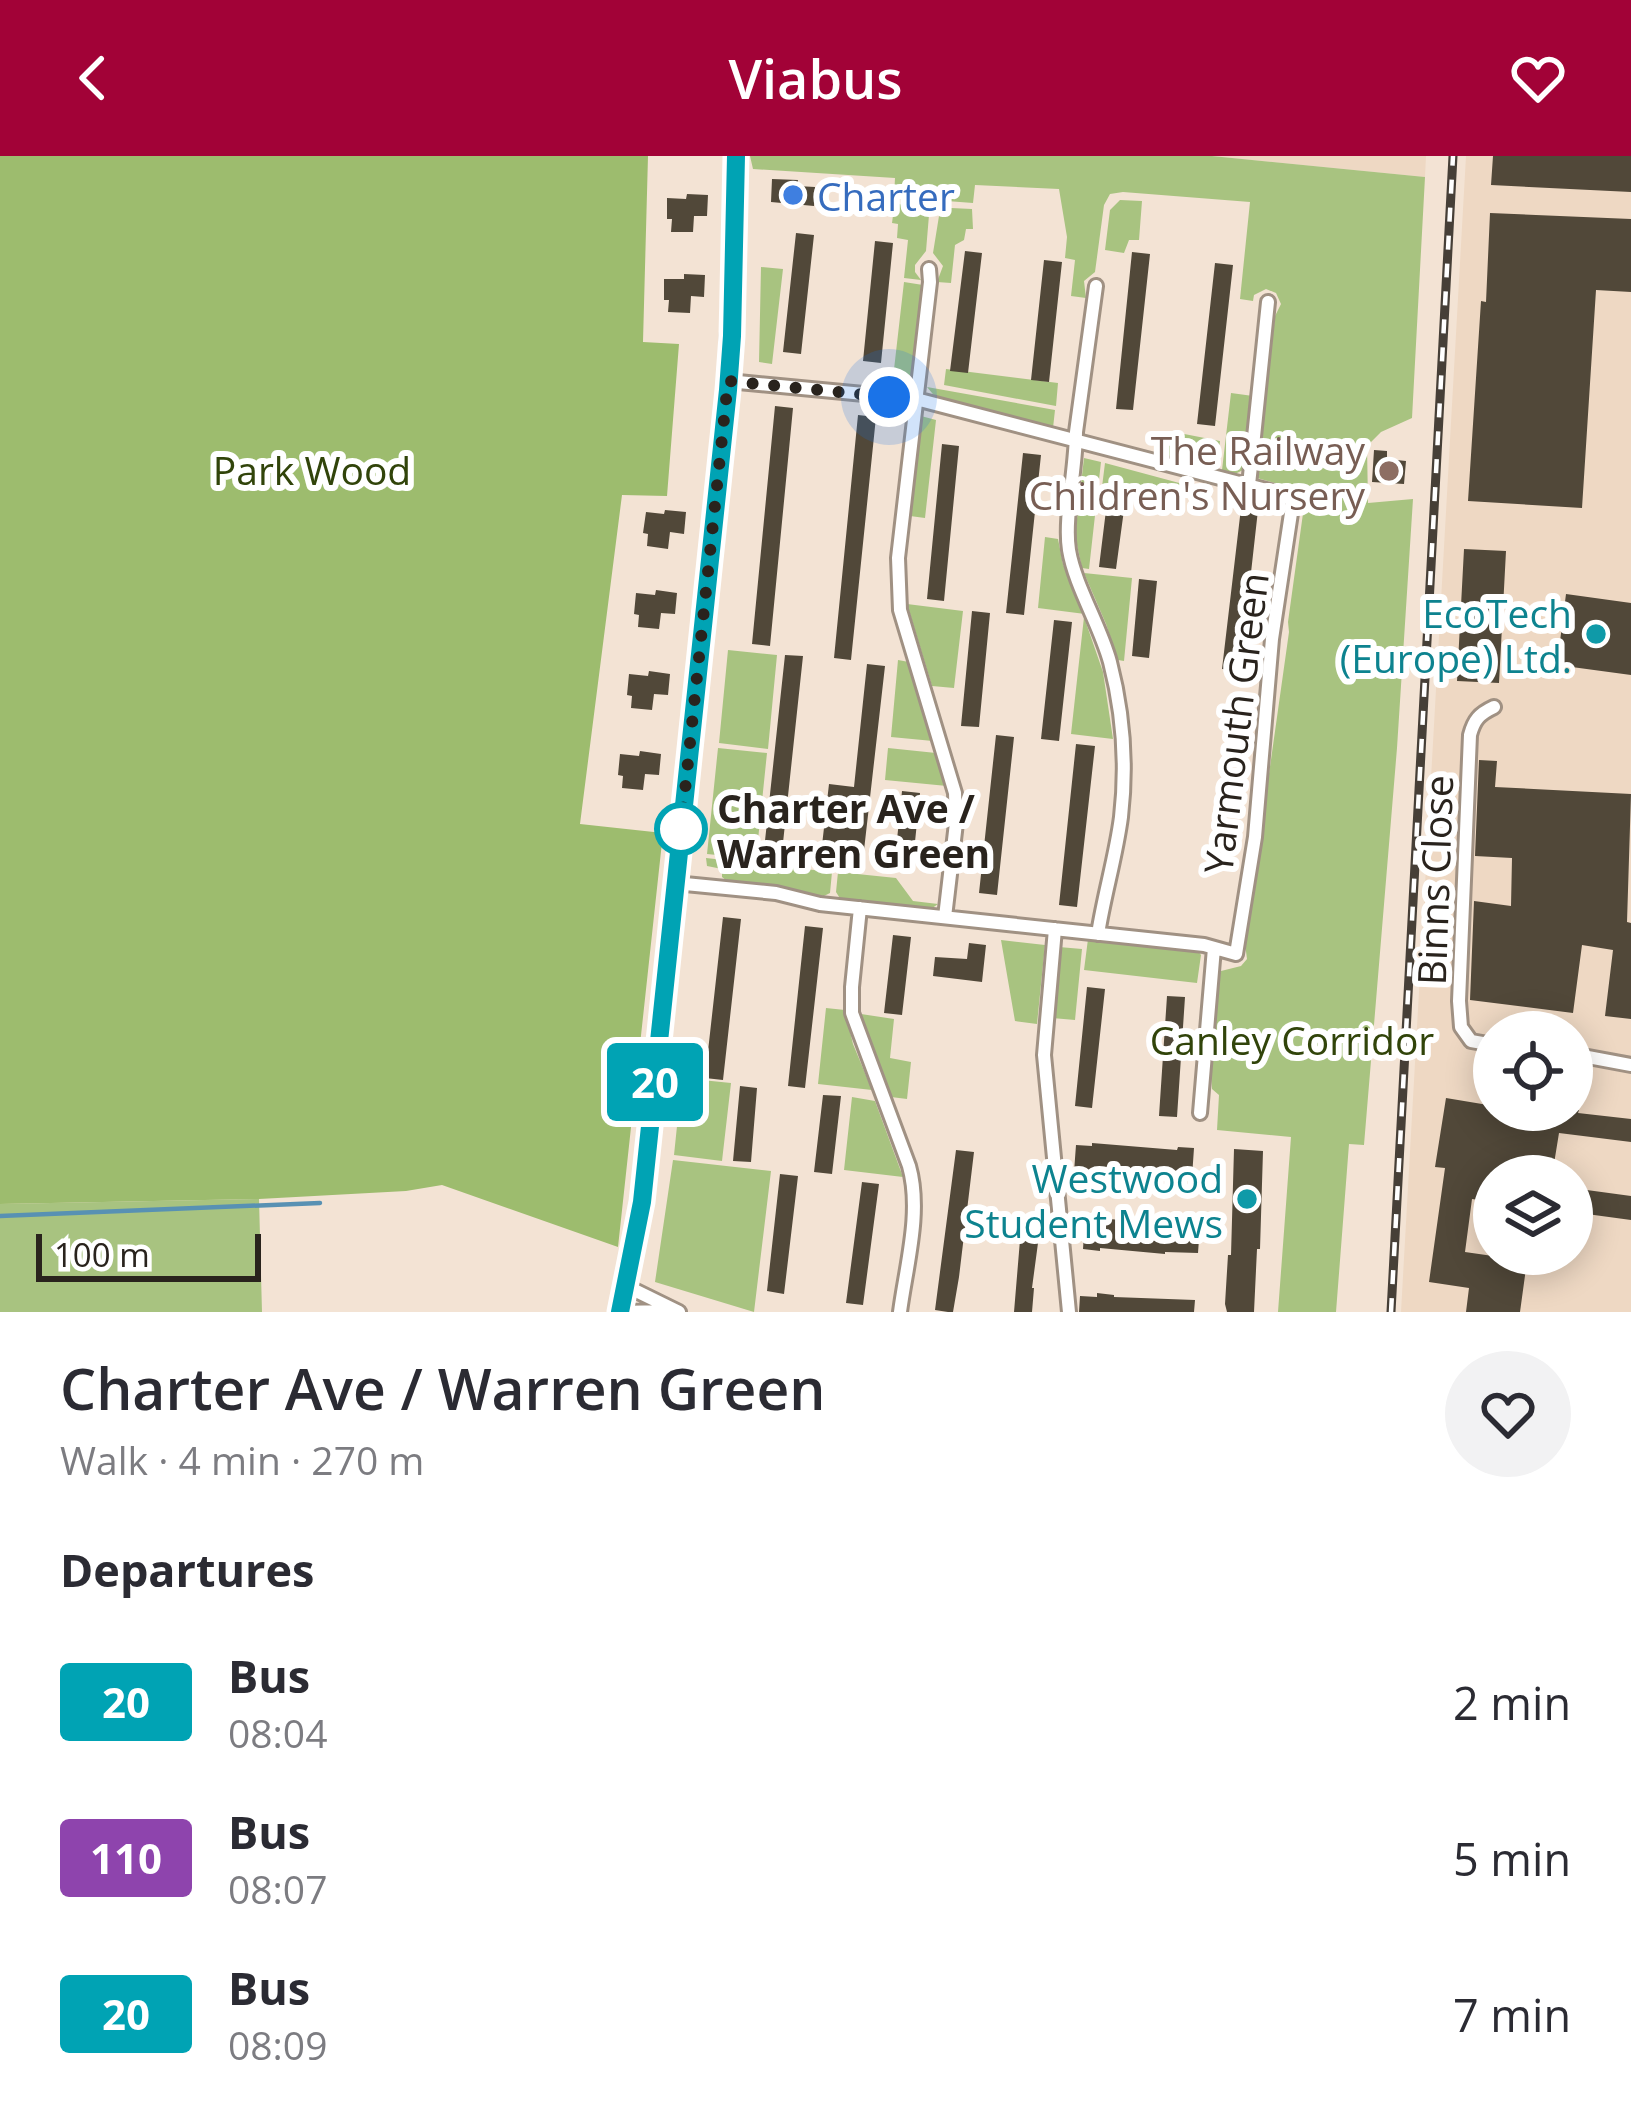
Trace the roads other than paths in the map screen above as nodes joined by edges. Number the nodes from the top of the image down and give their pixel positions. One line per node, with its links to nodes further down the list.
1 (736, 156): 5 (street)
2 (929, 268): 6 (street)
3 (1096, 286): 7 (street)
4 (1268, 302): 8 (street)
5 (728, 381): 6 (street); 10 (street)
6 (916, 399): 7 (street); 12 (street)
7 (1076, 440): 8 (street); 14 (street)
8 (1249, 485): 15 (street, Yarmouth Green)
9 (1494, 707): 16 (street, Binns Close)
10 (675, 883): 11 (street); 20 (street)
11 (860, 908): 12 (street); 23 (street)
12 (945, 917): 13 (street)
13 (1055, 929): 14 (street); 24 (street)
14 (1098, 934): 15 (street)
15 (1214, 948): 19 (street)
16 (1473, 1041)
17 (1593, 1058): 18 (street)
18 (1631, 1065)
19 (1199, 1113)
20 (626, 1286): 21 (street); 22 (street)
21 (678, 1311): 22 (street)
22 (620, 1312)
23 (900, 1312)
24 (1069, 1312)

